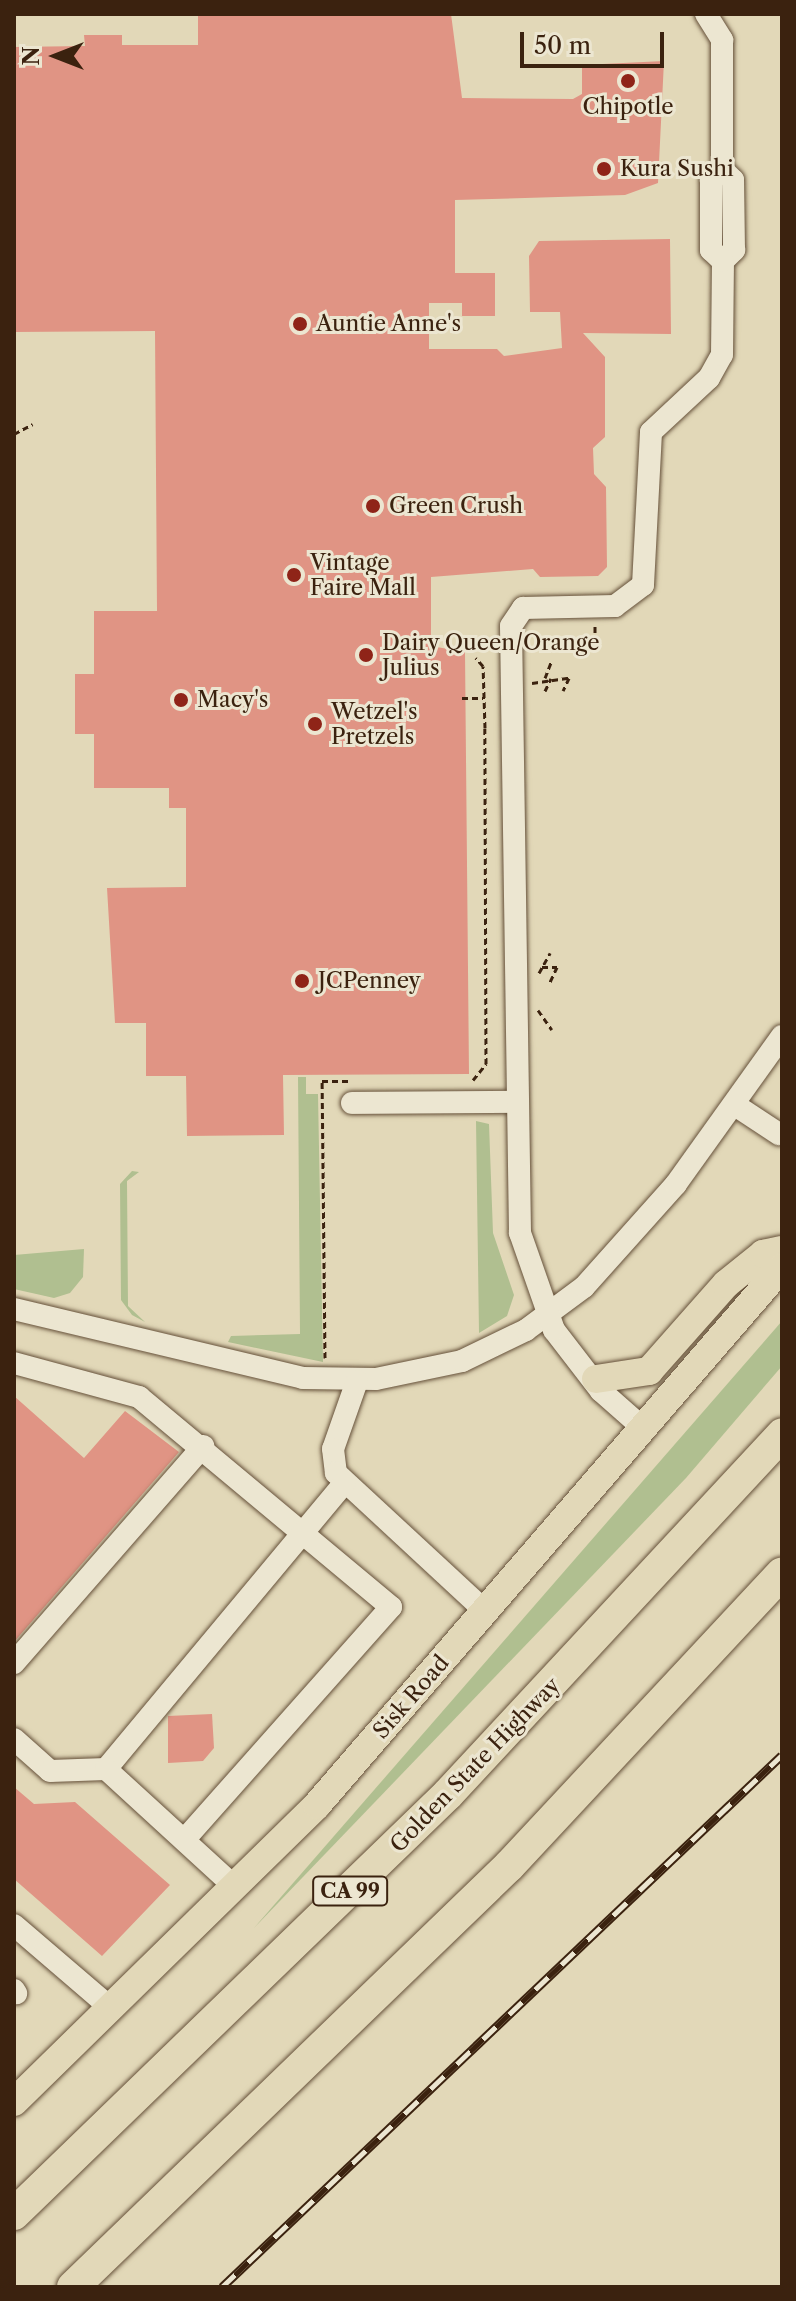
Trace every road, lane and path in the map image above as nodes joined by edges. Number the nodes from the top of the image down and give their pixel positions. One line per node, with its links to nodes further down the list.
1 (706, 14): 28 (street)
2 (33, 424): 3 (path)
3 (14, 434)
4 (595, 622): 5 (path)
5 (595, 643)
6 (476, 658): 11 (path)
7 (551, 662): 8 (path)
8 (545, 678): 9 (path); 10 (path)
9 (551, 678): 13 (path); 14 (path)
10 (528, 685)
11 (483, 687): 12 (path); 16 (path)
12 (490, 687)
13 (545, 691)
14 (563, 691)
15 (462, 698): 16 (path)
16 (483, 698): 21 (path)
17 (550, 953): 18 (path)
18 (542, 967): 19 (path); 20 (path)
19 (550, 982)
20 (532, 985)
21 (486, 997): 22 (path); 26 (path)
22 (493, 997)
23 (533, 1002): 24 (path)
24 (552, 1030)
25 (782, 1036): 30 (street)
26 (457, 1080)
27 (367, 1081): 36 (path)
28 (515, 1102): 29 (street); 35 (street)
29 (352, 1103)
30 (735, 1105): 31 (street); 35 (street)
31 (779, 1134)
32 (782, 1250): 38 (main road)
33 (782, 1267): 41 (main road, Sisk Road)
34 (14, 1309): 39 (street)
35 (546, 1316): 38 (street); 39 (street)
36 (325, 1362)
37 (14, 1363): 43 (street)
38 (596, 1379): 41 (street)
39 (357, 1381): 44 (street)
40 (782, 1406): 46 (highway)
41 (643, 1428): 49 (main road, Sisk Road)
42 (782, 1434): 46 (highway, Golden State Highway / CA 99)
43 (203, 1446): 45 (street); 50 (street)
44 (345, 1482): 45 (street); 49 (street)
45 (304, 1532): 53 (street); 54 (street)
46 (675, 1556): 59 (highway, Golden State Highway / CA 99)
47 (782, 1573): 51 (highway)
48 (782, 1595): 51 (highway)
49 (485, 1611): 55 (main road, Sisk Road)
50 (14, 1663)
51 (677, 1689): 60 (highway)
52 (14, 1739): 53 (street)
53 (106, 1769): 54 (street)
54 (186, 1838): 55 (street)
55 (235, 1887): 57 (main road, Sisk Road)
56 (16, 1931): 57 (street)
57 (111, 2008): 58 (main road, Sisk Road)
58 (14, 2102)
59 (14, 2214)
60 (73, 2287)

